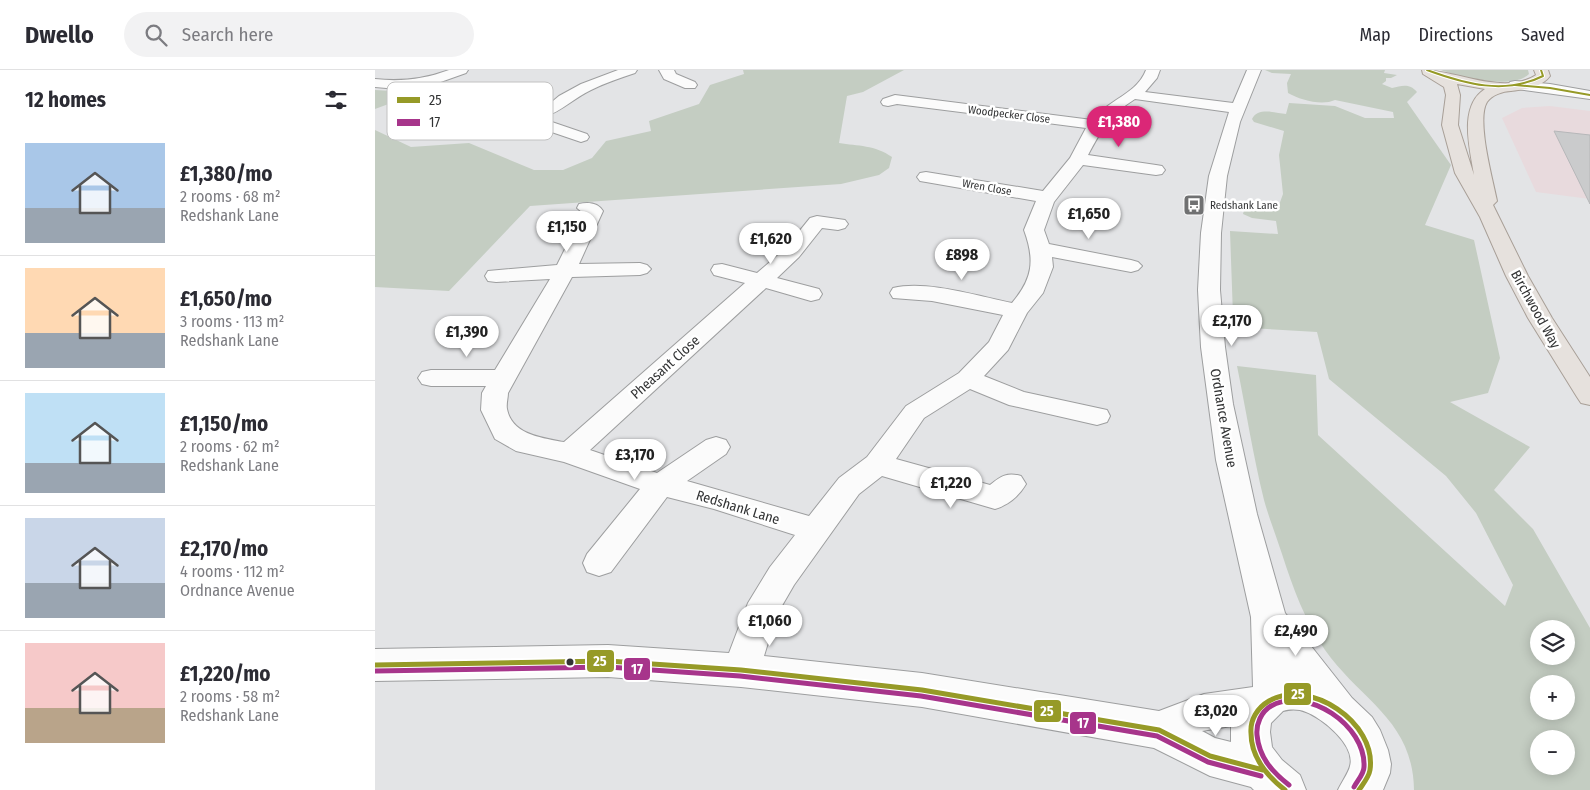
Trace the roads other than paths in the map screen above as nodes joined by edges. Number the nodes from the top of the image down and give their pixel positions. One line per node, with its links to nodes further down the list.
1 (461, 70): 9 (street)
2 (630, 70): 13 (street)
3 (666, 70): 11 (street)
4 (1153, 70): 14 (street)
5 (1254, 70): 20 (street, Ordnance Avenue)
6 (1428, 70): 12 (main road); 30 (main road, Birchwood Way)
7 (1541, 70): 12 (main road, Birchwood Way)
8 (1575, 78): 10 (street)
9 (419, 82)
10 (1590, 83)
11 (689, 86)
12 (1512, 86): 15 (street); 30 (main road, Birchwood Way)
13 (578, 91): 16 (street); 19 (street)
14 (1134, 95): 20 (street); 22 (street)
15 (1590, 95)
16 (604, 98)
17 (888, 102): 18 (street, Woodpecker Close)
18 (955, 102): 21 (street, Woodpecker Close); 22 (street, Woodpecker Close)
19 (553, 107)
20 (1236, 108): 54 (street, Ordnance Avenue)
21 (933, 120)
22 (1098, 125): 25 (street)
23 (553, 128): 24 (street)
24 (561, 142)
25 (1078, 159): 26 (street); 28 (street)
26 (1155, 170)
27 (923, 175): 28 (street, Wren Close)
28 (1048, 197): 32 (street)
29 (586, 208): 36 (street, Redshank Lane)
30 (1490, 217): 45 (main road, Birchwood Way)
31 (838, 224): 38 (street, Pheasant Close)
32 (1041, 249): 33 (street); 41 (street)
33 (1131, 266)
34 (640, 269): 36 (street)
35 (722, 270): 38 (street)
36 (565, 271): 37 (street); 43 (street, Redshank Lane)
37 (496, 276)
38 (761, 281): 40 (street); 48 (street, Pheasant Close)
39 (901, 293): 41 (street)
40 (811, 294)
41 (1017, 311): 44 (street)
42 (431, 378): 43 (street)
43 (503, 378): 48 (street, Redshank Lane)
44 (969, 378): 46 (street); 49 (street)
45 (1590, 397)
46 (1097, 416)
47 (716, 447): 51 (street)
48 (569, 453): 51 (street, Redshank Lane)
49 (877, 464): 50 (street); 52 (street)
50 (1011, 484)
51 (660, 485): 52 (street, Redshank Lane); 53 (street)
52 (816, 530): 56 (street)
53 (599, 563)
54 (1269, 620): 57 (street, Ordnance Avenue); 58 (street, Ordnance Avenue)
55 (376, 667): 56 (street)
56 (741, 670): 59 (street)
57 (1267, 700): 58 (street); 59 (street); 61 (street)
58 (1339, 709): 60 (street)
59 (1159, 730): 61 (street)
60 (1367, 783)
61 (1277, 784)

